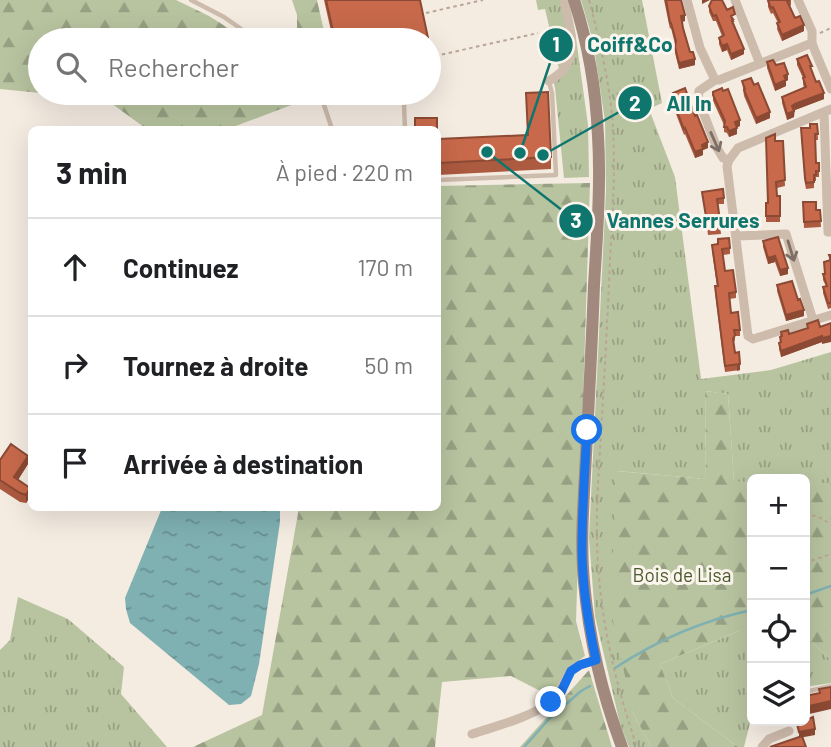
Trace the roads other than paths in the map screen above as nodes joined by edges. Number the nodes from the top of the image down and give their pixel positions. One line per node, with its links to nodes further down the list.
1 (191, 0): 8 (lane)
2 (214, 0): 8 (lane)
3 (564, 0): 13 (street)
4 (574, 0): 26 (main road)
5 (687, 0): 12 (street)
6 (735, 0): 11 (street)
7 (798, 0): 10 (street)
8 (210, 9): 9 (lane)
9 (239, 28)
10 (812, 43): 11 (street); 14 (street)
11 (760, 64): 12 (street)
12 (715, 80): 20 (street, one-way to 20)
13 (549, 81): 21 (lane)
14 (831, 89)
15 (325, 105): 18 (lane)
16 (404, 105): 19 (lane)
17 (827, 110): 20 (street); 22 (street)
18 (332, 126)
19 (405, 126)
20 (729, 160): 23 (street)
21 (441, 180)
22 (831, 232)
23 (736, 236): 25 (street, one-way to 25); 25 (street)
24 (831, 315): 25 (street)
25 (813, 320)
26 (596, 660): 30 (street); 31 (main road)
27 (831, 686): 28 (lane)
28 (810, 691)
29 (789, 731): 32 (street)
30 (472, 734)
31 (622, 747)
32 (762, 747)

